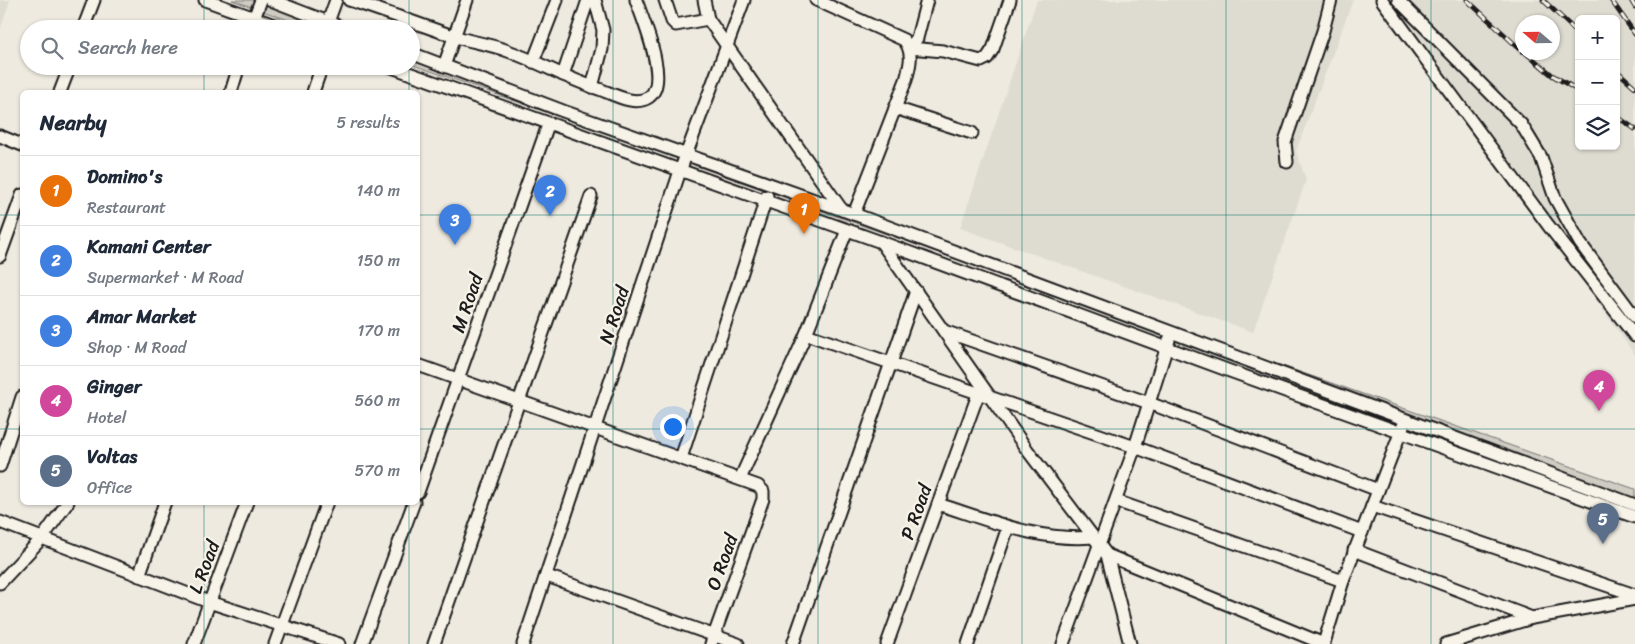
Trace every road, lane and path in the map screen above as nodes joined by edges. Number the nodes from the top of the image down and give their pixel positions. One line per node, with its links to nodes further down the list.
1 (94, 0): 24 (street)
2 (205, 0): 25 (street)
3 (261, 0): 26 (street)
4 (271, 0): 27 (street)
5 (336, 0): 28 (street)
6 (349, 0): 21 (street)
7 (467, 0): 31 (street)
8 (557, 0): 35 (street)
9 (588, 0): 41 (street)
10 (594, 0): 42 (street)
11 (636, 0): 42 (street)
12 (665, 0): 23 (street)
13 (704, 0): 23 (street)
14 (744, 0): 32 (street, N Road)
15 (816, 0): 22 (street)
16 (927, 0): 33 (street)
17 (1010, 0): 33 (street)
18 (1330, 0): 52 (street)
19 (1382, 0): 69 (street)
20 (1398, 0): 65 (street)
21 (384, 6): 29 (street)
22 (842, 6): 33 (street)
23 (708, 19): 32 (street)
24 (86, 20)
25 (246, 20)
26 (253, 20)
27 (323, 20)
28 (329, 20)
29 (417, 20)
30 (420, 21): 31 (street)
31 (454, 36): 35 (street); 36 (street)
32 (728, 46): 51 (street, N Road); 58 (street)
33 (910, 48): 46 (street)
34 (420, 57): 36 (street)
35 (533, 62): 41 (street)
36 (444, 66): 51 (street)
37 (67, 75): 43 (street)
38 (236, 75): 44 (street)
39 (319, 75): 45 (street)
40 (413, 75): 47 (street)
41 (563, 75): 42 (street)
42 (592, 87)
43 (61, 90)
44 (232, 90)
45 (314, 90)
46 (895, 108): 48 (street); 59 (street)
47 (548, 125): 53 (street); 73 (street, M Road)
48 (972, 133)
49 (0, 136): 50 (street)
50 (20, 144)
51 (686, 154): 53 (street, N Road); 54 (street)
52 (1287, 162)
53 (680, 171): 56 (street); 80 (street, N Road)
54 (770, 184): 56 (street); 58 (street)
55 (592, 196): 76 (street)
56 (765, 201): 61 (street); 83 (street)
57 (20, 210): 60 (street)
58 (842, 210): 59 (street)
59 (854, 214): 67 (street)
60 (18, 224): 63 (street)
61 (847, 230): 62 (street); 68 (street)
62 (881, 242): 64 (street); 70 (street)
63 (0, 256)
64 (916, 291): 66 (street); 71 (street)
65 (1635, 317)
66 (944, 331): 75 (street); 78 (street)
67 (1172, 332): 70 (street); 79 (street)
68 (806, 334): 71 (street); 85 (street)
69 (1635, 336)
70 (1167, 347): 78 (street); 81 (street)
71 (890, 362): 74 (street); 122 (street)
72 (420, 366): 73 (street)
73 (458, 379): 76 (street); 86 (street, M Road)
74 (978, 392): 75 (street); 89 (street, P Road)
75 (991, 396): 82 (street); 102 (street)
76 (519, 400): 80 (street); 119 (street)
77 (20, 403): 84 (street)
78 (1149, 403): 82 (street); 87 (street)
79 (1405, 420): 81 (street); 90 (street)
80 (596, 428): 83 (street); 106 (street, N Road)
81 (1401, 432): 87 (street); 97 (street)
82 (1135, 447): 88 (street); 100 (street)
83 (681, 458): 85 (street)
84 (0, 466)
85 (740, 479): 113 (street, O Road)
86 (420, 486)
87 (1378, 490): 96 (street)
88 (1116, 501): 102 (street); 107 (street)
89 (938, 504): 99 (street); 123 (street, P Road)
90 (1635, 504)
91 (66, 505): 101 (street)
92 (164, 505): 105 (street)
93 (246, 505): 110 (street, L Road)
94 (326, 505): 112 (street)
95 (413, 505): 118 (street)
96 (1372, 506): 100 (street); 109 (street)
97 (1635, 517)
98 (0, 522): 101 (street)
99 (1008, 527): 102 (street); 124 (street)
100 (1362, 532): 103 (street)
101 (43, 537): 105 (street); 108 (street)
102 (1096, 541): 104 (street); 125 (street)
103 (1354, 550): 107 (street); 111 (street)
104 (1107, 555): 114 (street); 126 (street)
105 (139, 576): 110 (street)
106 (547, 576): 113 (street); 120 (street, N Road)
107 (1343, 581): 114 (street)
108 (0, 583)
109 (1635, 597): 111 (street)
110 (209, 602): 112 (street); 115 (street, L Road)
111 (1532, 618): 127 (street)
112 (281, 627): 116 (street); 117 (street)
113 (713, 640): 121 (street)
114 (1324, 643)
115 (194, 644)
116 (275, 644)
117 (339, 644)
118 (362, 644)
119 (434, 644)
120 (523, 644)
121 (738, 644)
122 (793, 644)
123 (887, 644)
124 (968, 644)
125 (1064, 644)
126 (1130, 644)
127 (1446, 644)

